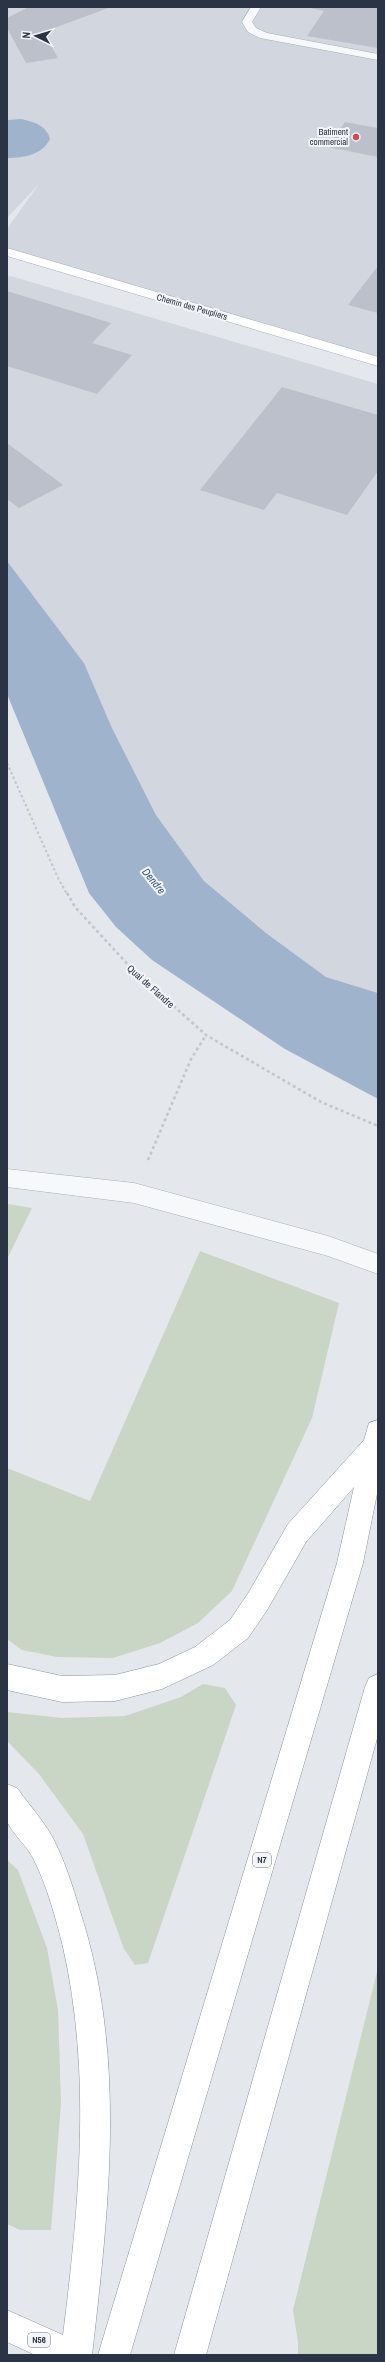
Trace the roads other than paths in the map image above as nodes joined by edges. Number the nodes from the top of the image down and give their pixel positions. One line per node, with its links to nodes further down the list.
1 (256, 7): 2 (lane)
2 (378, 57)
3 (7, 252): 4 (main road, Chemin des Peupliers)
4 (378, 362)
5 (7, 1178): 6 (street)
6 (378, 1264)
7 (376, 1439): 8 (main road); 14 (main road, N7)
8 (7, 1677)
9 (378, 1687): 15 (main road)
10 (7, 1798): 13 (main road)
11 (7, 2326): 12 (main road, N56)
12 (71, 2355)
13 (76, 2355)
14 (114, 2355)
15 (190, 2355)

